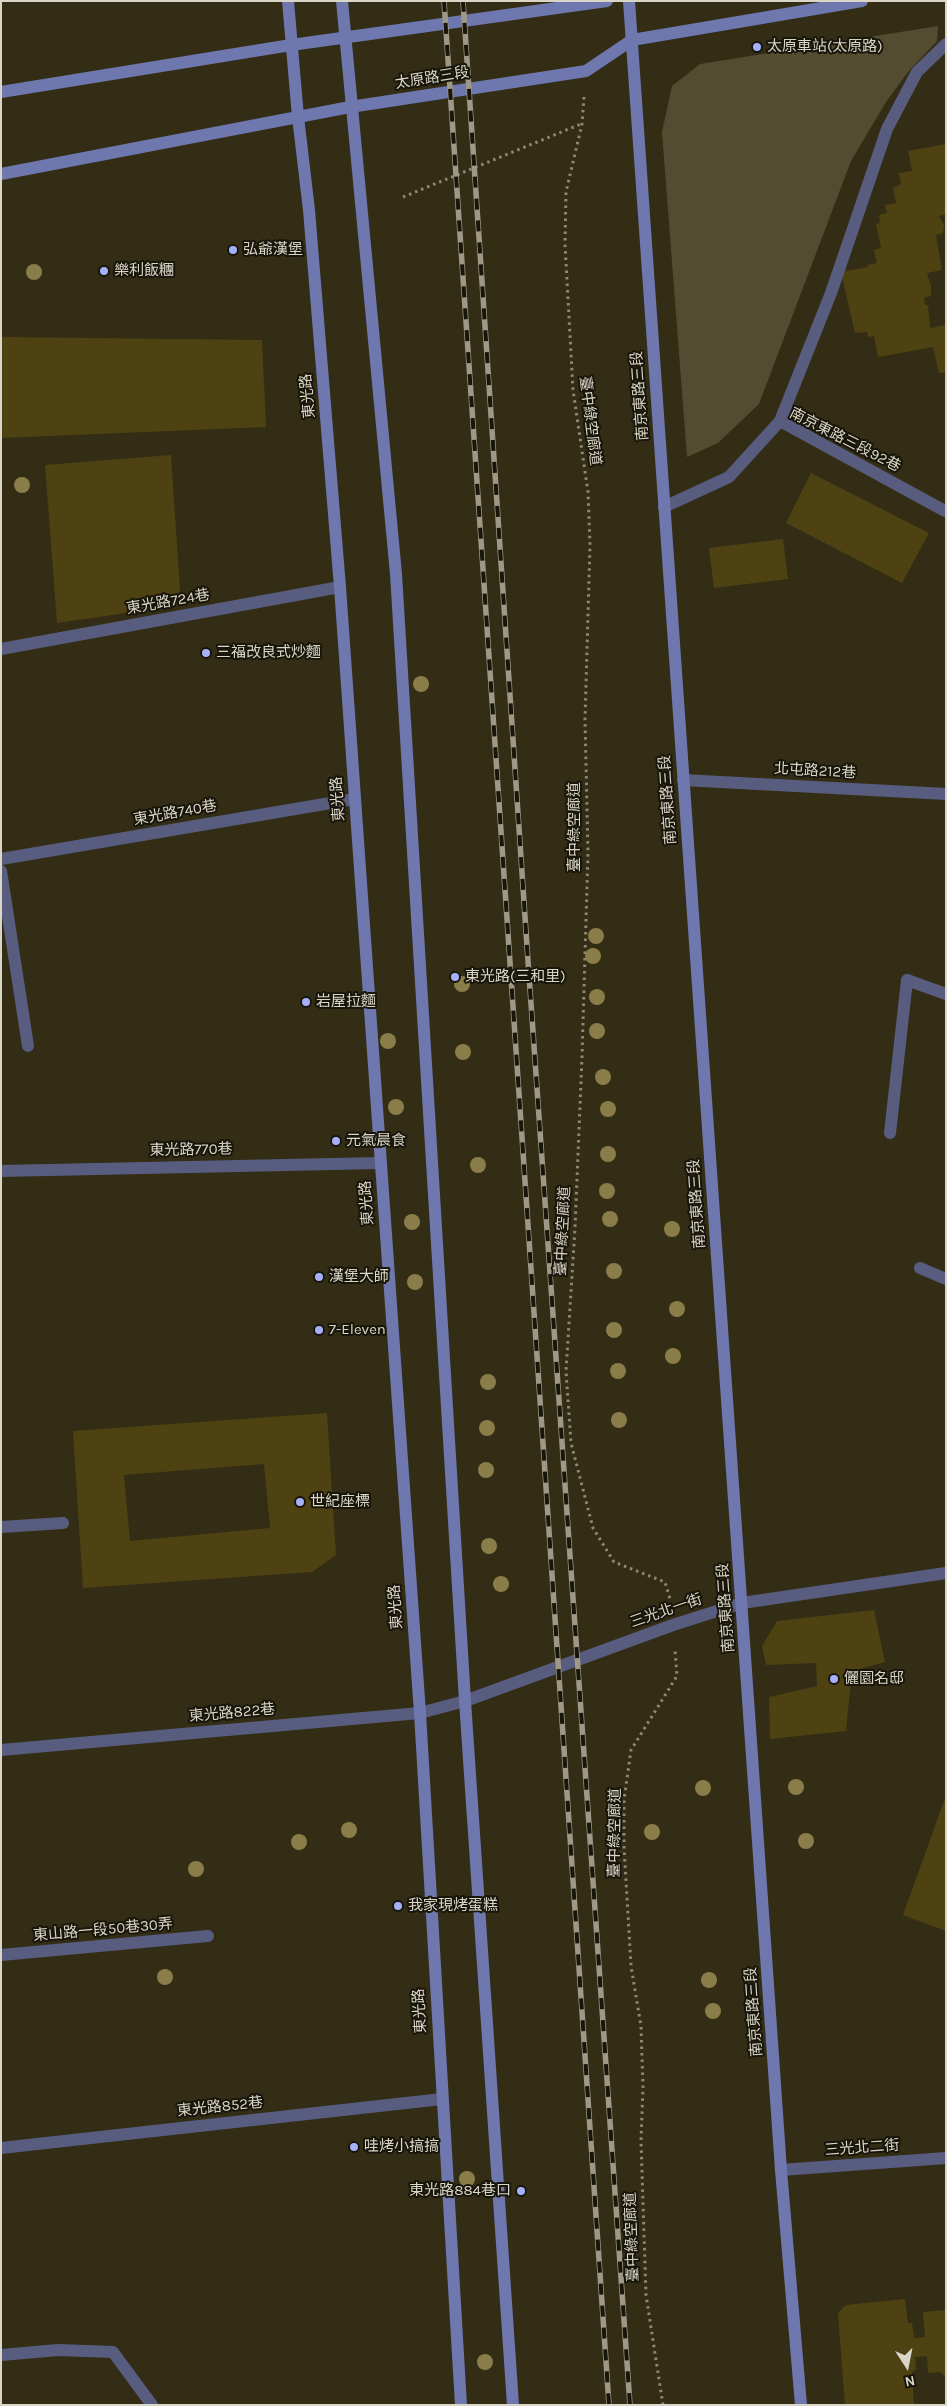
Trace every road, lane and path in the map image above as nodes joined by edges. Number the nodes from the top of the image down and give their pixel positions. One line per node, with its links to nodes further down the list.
1 (288, 1): 8 (street, 東光路)
2 (342, 1): 6 (street)
3 (607, 1): 6 (street)
4 (629, 1): 7 (street, 南京東路三段)
5 (862, 1): 7 (street, 太原路三段)
6 (345, 38): 8 (street); 12 (street)
7 (632, 40): 10 (street, 太原路三段); 18 (street, 南京東路三段)
8 (291, 44): 11 (street); 13 (street, 東光路)
9 (946, 44): 17 (street)
10 (586, 70): 12 (street, 太原路三段); 14 (path, 臺中綠空廊道)
11 (1, 92)
12 (350, 107): 13 (street, 太原路三段); 39 (street)
13 (298, 117): 15 (street, 太原路三段); 20 (street, 東光路)
14 (582, 124): 16 (path); 38 (path, 臺中綠空廊道)
15 (1, 174)
16 (403, 197)
17 (780, 421): 18 (street, 南京東路三段92巷); 19 (street, 南京東路三段92巷)
18 (664, 507): 22 (street, 南京東路三段)
19 (945, 511)
20 (340, 588): 21 (street, 東光路724巷); 24 (street, 東光路)
21 (1, 649)
22 (683, 780): 23 (street, 北屯路212巷); 37 (street, 南京東路三段)
23 (946, 794)
24 (354, 799): 25 (street, 東光路740巷); 30 (street, 東光路)
25 (1, 859)
26 (1, 871): 28 (street)
27 (946, 994): 29 (street)
28 (28, 1046)
29 (890, 1133)
30 (381, 1163): 31 (street, 東光路770巷); 40 (street, 東光路)
31 (1, 1171)
32 (920, 1268): 33 (street)
33 (946, 1278)
34 (63, 1522): 35 (street)
35 (1, 1527)
36 (946, 1573): 37 (street, 三光北一街)
37 (742, 1603): 38 (street, 三光北一街); 47 (street, 南京東路三段)
38 (673, 1625): 39 (street, 三光北一街); 52 (path, 臺中綠空廊道)
39 (465, 1701): 40 (street, 東光路822巷); 51 (street)
40 (420, 1713): 41 (street, 東光路822巷); 44 (street, 東光路)
41 (1, 1750)
42 (208, 1936): 43 (street, 東山路一段50巷30弄)
43 (1, 1956)
44 (442, 2099): 45 (street, 東光路852巷); 50 (street, 東光路)
45 (1, 2148)
46 (946, 2158): 47 (street, 三光北二街)
47 (781, 2170): 53 (street, 南京東路三段)
48 (1, 2355): 49 (street)
49 (152, 2405)
50 (461, 2405)
51 (513, 2405)
52 (663, 2405)
53 (801, 2405)

